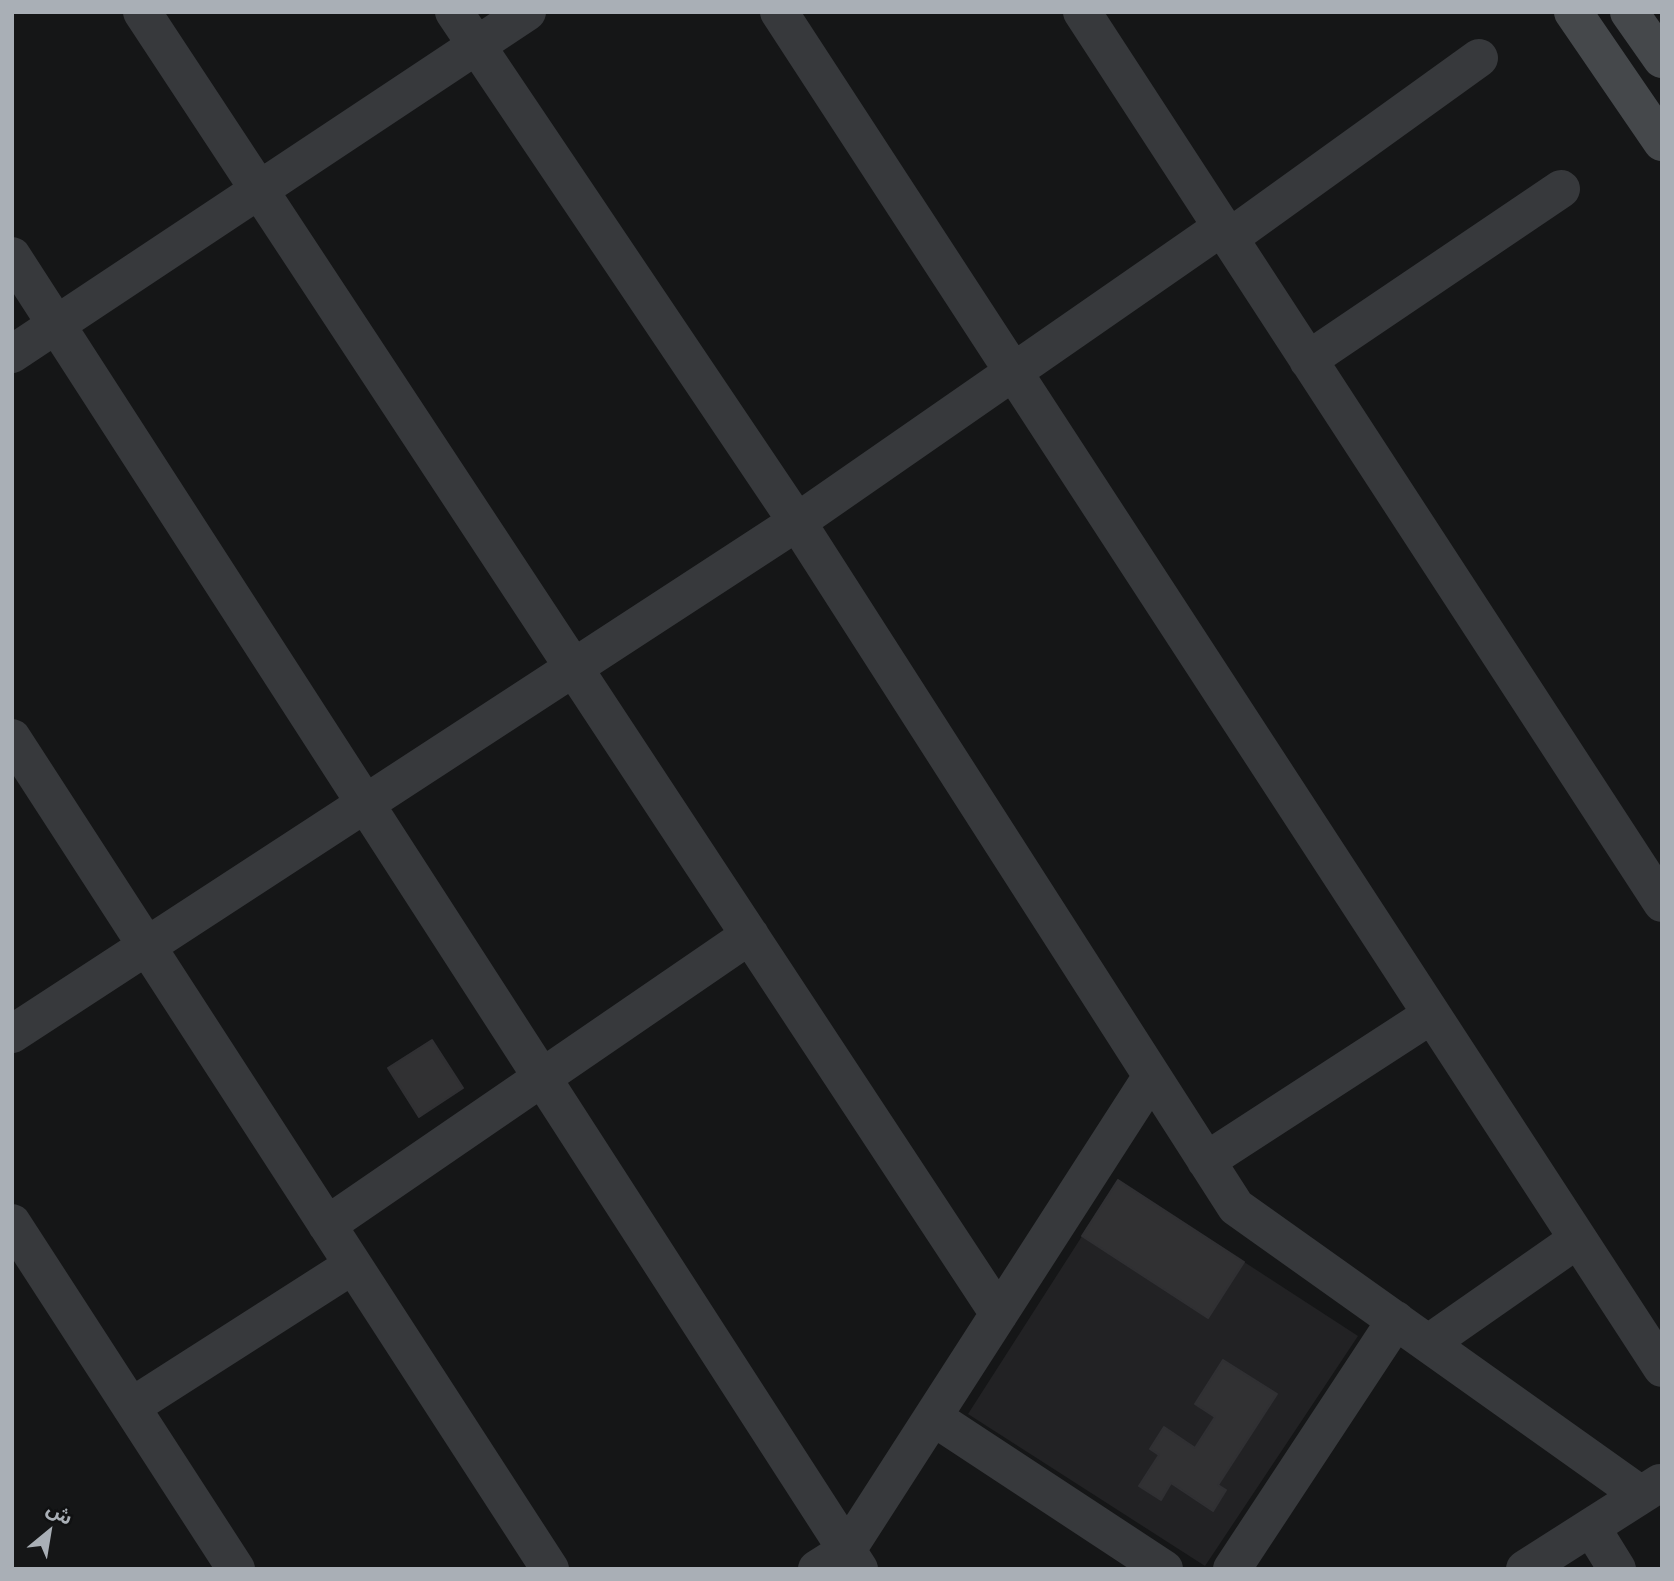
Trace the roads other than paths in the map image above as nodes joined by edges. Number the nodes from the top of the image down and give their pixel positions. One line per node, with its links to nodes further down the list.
1 (142, 12): 13 (street)
2 (454, 12): 8 (street)
3 (527, 12): 8 (street)
4 (779, 12): 19 (street)
5 (1082, 12): 14 (street)
6 (1573, 12): 11 (main road)
7 (1629, 12): 10 (main road)
8 (476, 47): 13 (street); 20 (street)
9 (1479, 58): 14 (street)
10 (1662, 59)
11 (1662, 142)
12 (1561, 189): 18 (street)
13 (259, 190): 16 (street); 21 (street)
14 (1226, 233): 18 (street); 19 (street)
15 (12, 256): 16 (street)
16 (57, 325): 17 (street); 23 (street)
17 (12, 354)
18 (1308, 360): 24 (street)
19 (1013, 372): 20 (street); 27 (street)
20 (797, 522): 21 (street); 29 (street)
21 (573, 668): 23 (street); 25 (street)
22 (12, 738): 26 (street)
23 (366, 804): 26 (street); 30 (street)
24 (1662, 903)
25 (750, 935): 30 (street); 36 (street)
26 (147, 946): 28 (street); 33 (street)
27 (1431, 1015): 31 (street); 34 (street)
28 (12, 1034)
29 (1152, 1076): 31 (street); 36 (street)
30 (542, 1078): 33 (street); 44 (street)
31 (1206, 1161): 37 (street)
32 (12, 1223): 40 (street)
33 (327, 1225): 35 (street)
34 (1578, 1239): 38 (street); 39 (street)
35 (353, 1265): 40 (street); 46 (street)
36 (999, 1314): 41 (street)
37 (1396, 1320): 38 (street); 48 (street)
38 (1429, 1343): 42 (street)
39 (1662, 1368)
40 (131, 1407): 45 (street)
41 (933, 1417): 44 (street); 47 (street)
42 (1651, 1489): 43 (street)
43 (1591, 1527): 49 (street); 50 (street)
44 (841, 1562)
45 (236, 1569)
46 (550, 1569)
47 (1164, 1569)
48 (1232, 1569)
49 (1525, 1569)
50 (1617, 1569)

